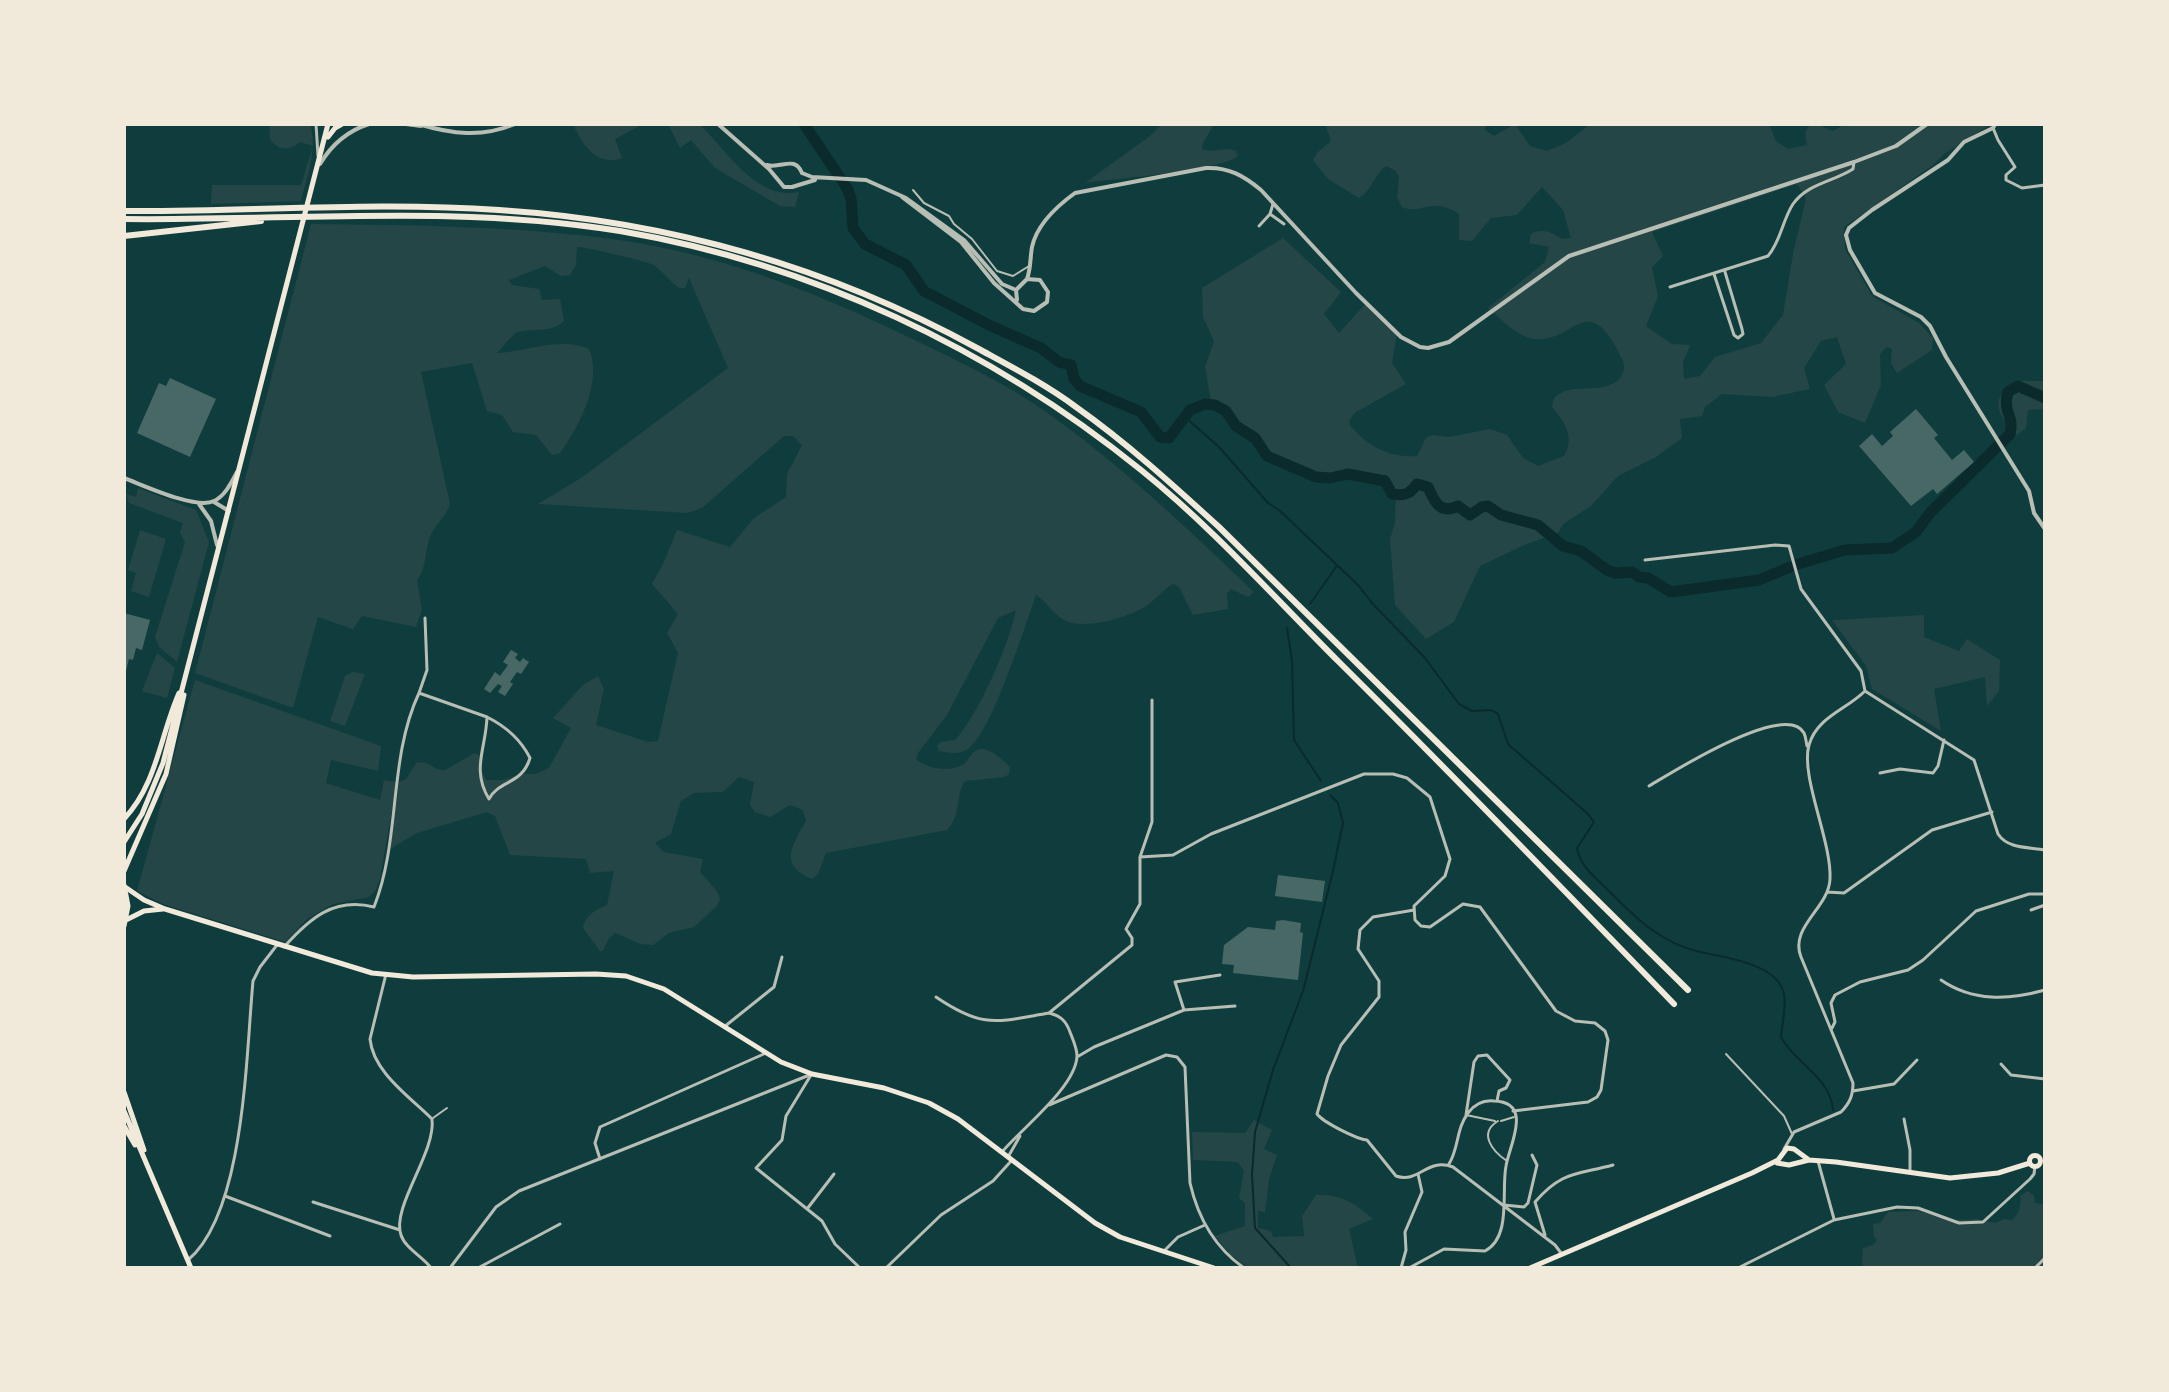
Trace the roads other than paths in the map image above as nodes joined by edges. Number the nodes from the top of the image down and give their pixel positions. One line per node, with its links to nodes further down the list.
1 (316, 124): 16 (street)
2 (328, 124): 12 (main road)
3 (342, 124): 12 (main road)
4 (369, 124): 16 (street)
5 (406, 124): 11 (street)
6 (418, 124): 11 (street)
7 (515, 124): 11 (street)
8 (718, 124): 14 (street)
9 (1927, 124): 13 (street)
10 (1994, 126): 21 (street); 49 (street)
11 (431, 128)
12 (325, 142): 16 (main road)
13 (1854, 162): 24 (street); 35 (street)
14 (761, 163): 15 (street); 19 (street)
15 (782, 165): 17 (street); 19 (street)
16 (318, 166): 44 (main road)
17 (802, 173): 18 (street); 20 (street)
18 (825, 177): 20 (street); 23 (street)
19 (777, 178): 20 (street)
20 (799, 183)
21 (2045, 185)
22 (913, 190): 34 (street)
23 (902, 197): 40 (street); 41 (street)
24 (1273, 204): 28 (street); 34 (street)
25 (124, 211): 29 (highway)
26 (298, 213): 27 (highway); 29 (highway); 33 (highway)
27 (319, 213): 81 (highway); 84 (highway)
28 (1270, 214): 31 (street); 32 (street)
29 (139, 215): 30 (highway)
30 (124, 219)
31 (1284, 224)
32 (1259, 226)
33 (124, 236)
34 (1030, 267): 37 (street); 38 (street)
35 (1725, 270): 36 (street); 42 (street)
36 (1714, 274): 39 (street); 43 (street)
37 (1027, 279): 38 (street); 40 (street)
38 (1038, 279): 41 (street)
39 (1670, 287)
40 (1016, 290): 41 (street)
41 (1017, 300)
42 (1736, 311): 43 (street); 43 (street)
43 (1728, 313)
44 (238, 470): 46 (street); 48 (main road)
45 (124, 478): 47 (street)
46 (213, 502): 47 (street); 48 (street)
47 (199, 504): 50 (street)
48 (229, 511): 50 (main road)
49 (2045, 529)
50 (219, 552): 53 (main road)
51 (1645, 560): 54 (street)
52 (425, 618): 55 (street)
53 (186, 677): 63 (main road); 64 (main road); 67 (main road)
54 (1865, 691): 58 (street); 59 (street)
55 (419, 693): 57 (street); 76 (street)
56 (1152, 700): 66 (street)
57 (487, 717): 57 (street)
58 (1944, 740): 60 (street); 62 (street)
59 (1808, 750): 61 (street); 69 (street)
60 (1880, 773)
61 (1649, 786)
62 (1992, 812): 65 (street); 69 (street)
63 (124, 819)
64 (124, 842)
65 (2045, 850)
66 (1140, 857): 73 (street); 87 (street)
67 (124, 871)
68 (124, 886): 72 (main road); 75 (main road)
69 (1827, 892): 89 (street)
70 (2045, 894): 89 (street)
71 (2045, 905): 74 (street)
72 (165, 909): 75 (main road); 76 (main road)
73 (1414, 910): 103 (street); 128 (street)
74 (2031, 910)
75 (125, 923)
76 (280, 946): 78 (main road); 130 (street)
77 (782, 957): 88 (street)
78 (386, 974): 88 (main road); 105 (street)
79 (1220, 975): 86 (street)
80 (1941, 980): 82 (street)
81 (1688, 990)
82 (2045, 990)
83 (936, 997): 87 (street)
84 (1674, 1004)
85 (1235, 1006): 86 (street)
86 (1184, 1010): 92 (street)
87 (1049, 1013): 92 (street)
88 (724, 1027): 90 (main road)
89 (1831, 1029): 97 (street)
90 (766, 1053): 95 (main road); 116 (street)
91 (1726, 1054): 110 (street)
92 (1077, 1057): 100 (street)
93 (1917, 1060): 97 (street)
94 (2001, 1064): 96 (street)
95 (812, 1074): 113 (main road); 116 (street); 133 (street)
96 (2045, 1079)
97 (1853, 1091): 110 (street)
98 (124, 1092): 126 (main road)
99 (1497, 1101): 103 (street); 104 (street); 104 (street)
100 (1046, 1107): 109 (street); 136 (street)
101 (447, 1108): 105 (street)
102 (124, 1111): 126 (main road)
103 (1514, 1114): 107 (street); 120 (street)
104 (1466, 1115): 107 (street); 123 (street)
105 (432, 1119): 137 (street)
106 (1904, 1119): 129 (street)
107 (1498, 1121): 120 (street)
108 (124, 1126): 126 (main road)
109 (1020, 1135): 113 (street); 117 (street)
110 (1791, 1137): 111 (street); 112 (street)
111 (1784, 1149): 112 (main road); 118 (main road)
112 (1796, 1150): 119 (main road); 122 (main road)
113 (1002, 1152): 117 (main road)
114 (1532, 1155): 132 (street)
115 (2043, 1156): 125 (main road)
116 (600, 1159): 146 (street)
117 (1010, 1159): 140 (main road); 149 (street)
118 (1782, 1160): 122 (main road); 141 (main road)
119 (1809, 1160): 121 (main road); 122 (main road)
120 (1507, 1161): 132 (street)
121 (1818, 1161): 129 (main road); 134 (street)
122 (1795, 1163)
123 (1449, 1164): 128 (street); 132 (street)
124 (1613, 1165): 139 (street)
125 (2033, 1165): 129 (main road); 134 (street)
126 (151, 1173): 143 (main road)
127 (834, 1174): 133 (street)
128 (1418, 1174): 152 (street)
129 (1910, 1174)
130 (225, 1196): 138 (street); 143 (street)
131 (313, 1202): 137 (street)
132 (1504, 1205): 139 (street); 153 (street)
133 (807, 1209): 148 (street)
134 (1834, 1220): 155 (street)
135 (560, 1224): 147 (street)
136 (1205, 1225): 140 (street); 151 (street)
137 (400, 1230): 145 (street)
138 (330, 1236)
139 (1547, 1239): 141 (street)
140 (1164, 1252): 150 (main road)
141 (1561, 1253): 154 (main road)
142 (2045, 1258): 156 (street)
143 (188, 1260): 144 (main road)
144 (191, 1268)
145 (431, 1268)
146 (450, 1268)
147 (478, 1268)
148 (860, 1268)
149 (886, 1268)
150 (1214, 1268)
151 (1244, 1268)
152 (1401, 1268)
153 (1409, 1268)
154 (1530, 1268)
155 (1738, 1268)
156 (2035, 1268)

